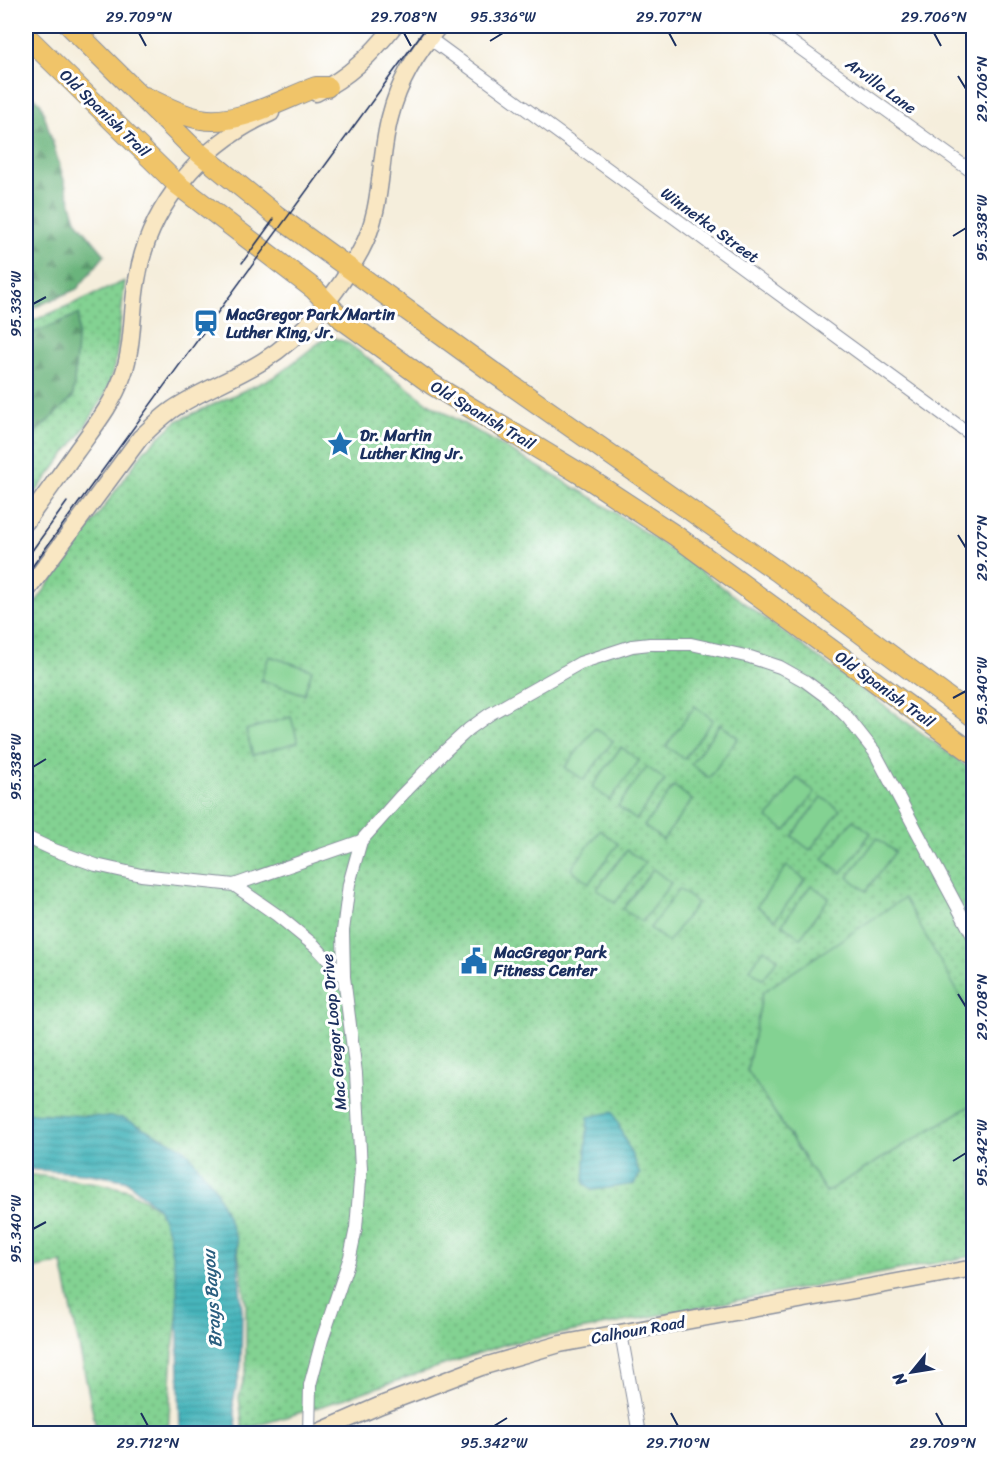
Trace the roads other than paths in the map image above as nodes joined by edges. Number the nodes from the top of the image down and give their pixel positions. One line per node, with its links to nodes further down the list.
1 (70, 26): 7 (main road, Old Spanish Trail)
2 (394, 26): 6 (main road)
3 (769, 26): 9 (street, Arvilla Lane)
4 (434, 32): 11 (main road); 13 (street, Winnetka Street)
5 (26, 36): 10 (main road, Old Spanish Trail)
6 (327, 87): 7 (main road); 8 (main road)
7 (135, 92): 8 (main road, Old Spanish Trail)
8 (204, 158): 10 (main road); 11 (main road, Old Spanish Trail)
9 (974, 173)
10 (178, 185): 12 (main road, Old Spanish Trail); 14 (main road)
11 (349, 269): 12 (main road); 16 (main road, Old Spanish Trail)
12 (327, 301): 15 (main road); 17 (main road, Old Spanish Trail)
13 (974, 437)
14 (26, 522)
15 (26, 592)
16 (974, 717)
17 (974, 754)
18 (26, 837): 20 (street)
19 (361, 842): 20 (street); 21 (street, Mac Gregor Loop Drive); 22 (street, Mac Gregor Loop Drive)
20 (234, 885): 22 (street)
21 (974, 938)
22 (344, 977): 25 (street, Mac Gregor Loop Drive)
23 (974, 1268): 24 (main road, Calhoun Road)
24 (621, 1333): 26 (main road, Calhoun Road); 27 (street)
25 (309, 1434)
26 (314, 1434)
27 (639, 1434)

